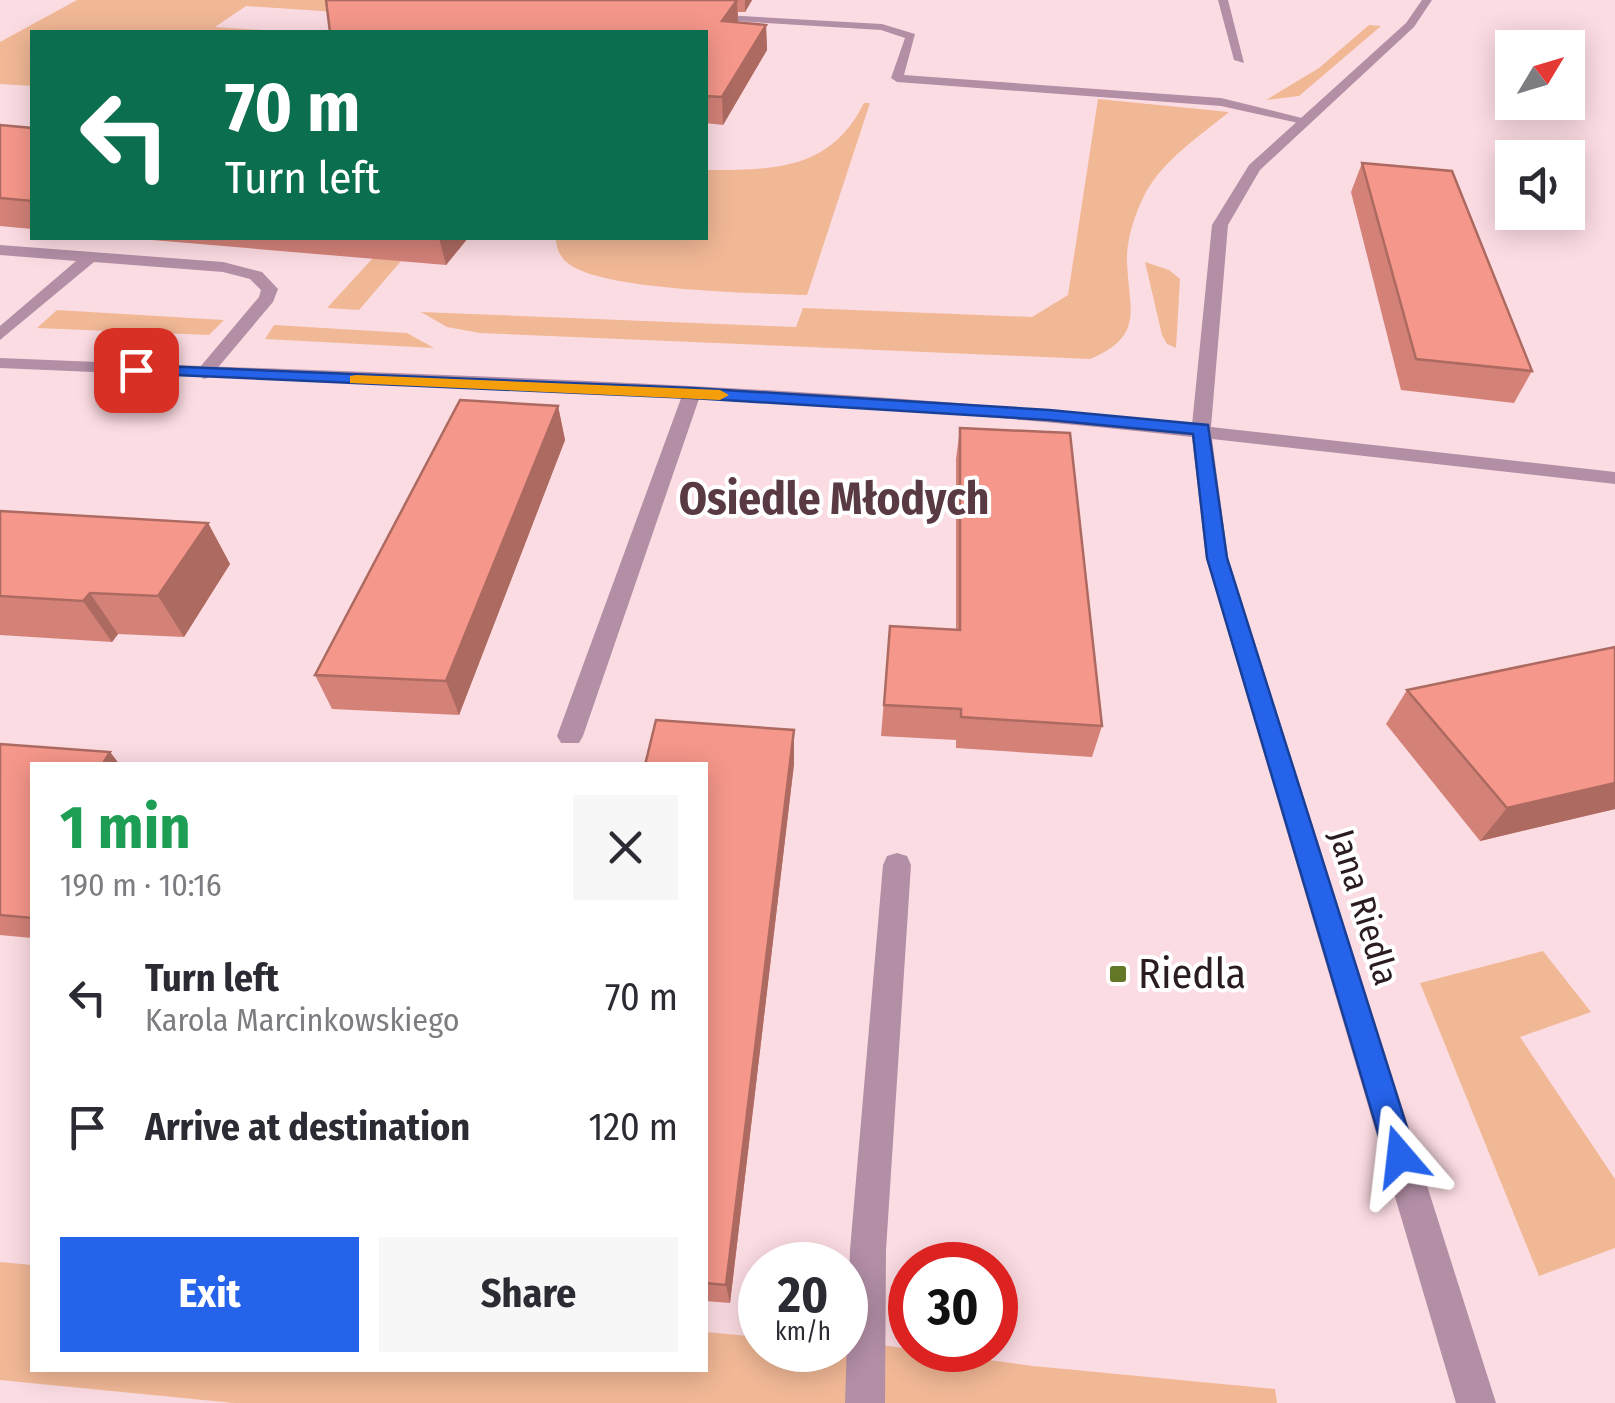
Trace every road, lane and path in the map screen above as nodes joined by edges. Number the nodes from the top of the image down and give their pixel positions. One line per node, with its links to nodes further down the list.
1 (1223, 0): 4 (street)
2 (1427, 0): 5 (street, Jana Riedla)
3 (684, 16): 5 (street)
4 (1240, 60)
5 (1303, 120): 12 (street, Jana Riedla)
6 (0, 250): 7 (street)
7 (90, 257): 8 (street); 10 (street)
8 (0, 335)
9 (0, 363): 10 (street)
10 (204, 373): 11 (street)
11 (692, 393): 12 (street); 14 (street)
12 (1202, 429): 13 (street); 17 (street, Jana Riedla)
13 (1615, 478)
14 (570, 736)
15 (897, 865): 16 (street)
16 (865, 1403)
17 (1476, 1403)

